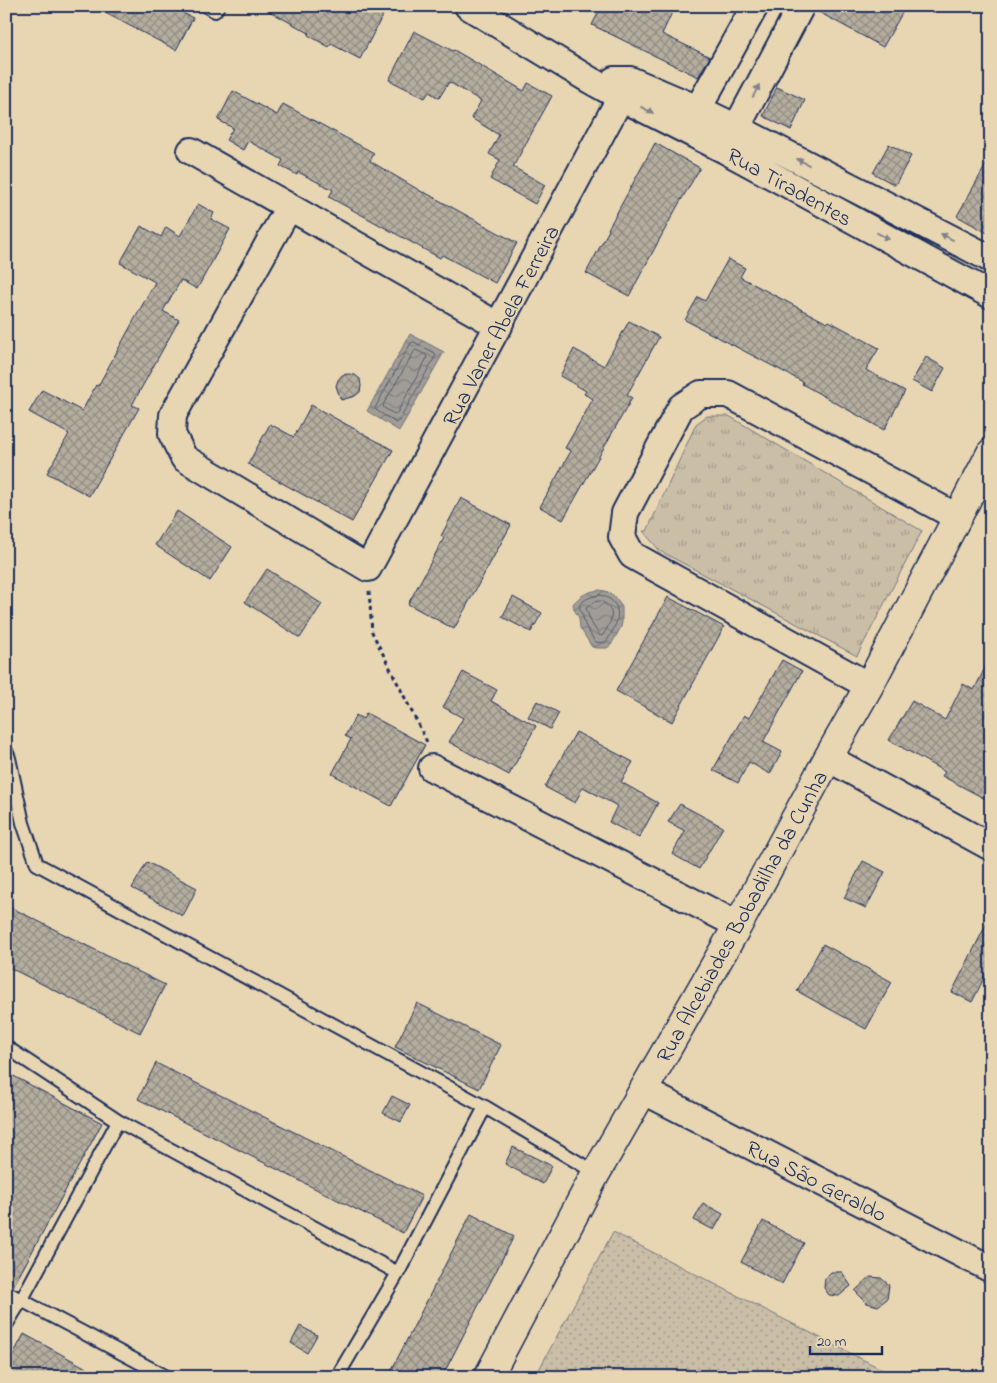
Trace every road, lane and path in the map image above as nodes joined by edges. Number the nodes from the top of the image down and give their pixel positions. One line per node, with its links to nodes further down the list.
1 (206, 6): 2 (lane)
2 (218, 6)
3 (468, 6): 6 (street, Rua Tiradentes)
4 (755, 6): 7 (street)
5 (801, 6): 8 (street, one-way to 5)
6 (626, 89): 7 (street, Rua Tiradentes); 13 (street, Rua Vaner Abela Ferreira)
7 (692, 119): 8 (street, Rua Tiradentes)
8 (731, 139): 11 (street, Rua Tiradentes, one-way to 8); 12 (street, Rua Tiradentes, one-way to 12)
9 (191, 151): 10 (street)
10 (289, 207): 13 (street); 16 (street)
11 (991, 259)
12 (991, 295)
13 (499, 326): 16 (street, Rua Vaner Abela Ferreira)
14 (991, 453): 15 (street, Rua Alcebiades Bobadilha da Cunha)
15 (957, 517): 17 (street, Rua Alcebiades Bobadilha da Cunha); 17 (street)
16 (368, 568): 20 (path)
17 (869, 686): 19 (street, Rua Alcebiades Bobadilha da Cunha)
18 (6, 751): 25 (lane)
19 (828, 758): 21 (street); 22 (street, Rua Alcebiades Bobadilha da Cunha)
20 (432, 768): 22 (street)
21 (991, 847)
22 (738, 925): 24 (street, Rua Alcebiades Bobadilha da Cunha)
23 (6, 1047): 26 (lane)
24 (644, 1092): 27 (street, Rua Alcebiades Bobadilha da Cunha); 28 (street, Rua São Geraldo)
25 (485, 1107): 27 (lane); 29 (lane)
26 (118, 1122): 29 (lane); 31 (lane)
27 (596, 1173): 35 (street, Rua Alcebiades Bobadilha da Cunha)
28 (991, 1269)
29 (398, 1273): 34 (lane)
30 (6, 1292): 31 (lane)
31 (22, 1299): 32 (lane); 33 (lane)
32 (6, 1325)
33 (167, 1377)
34 (337, 1377)
35 (488, 1377)

